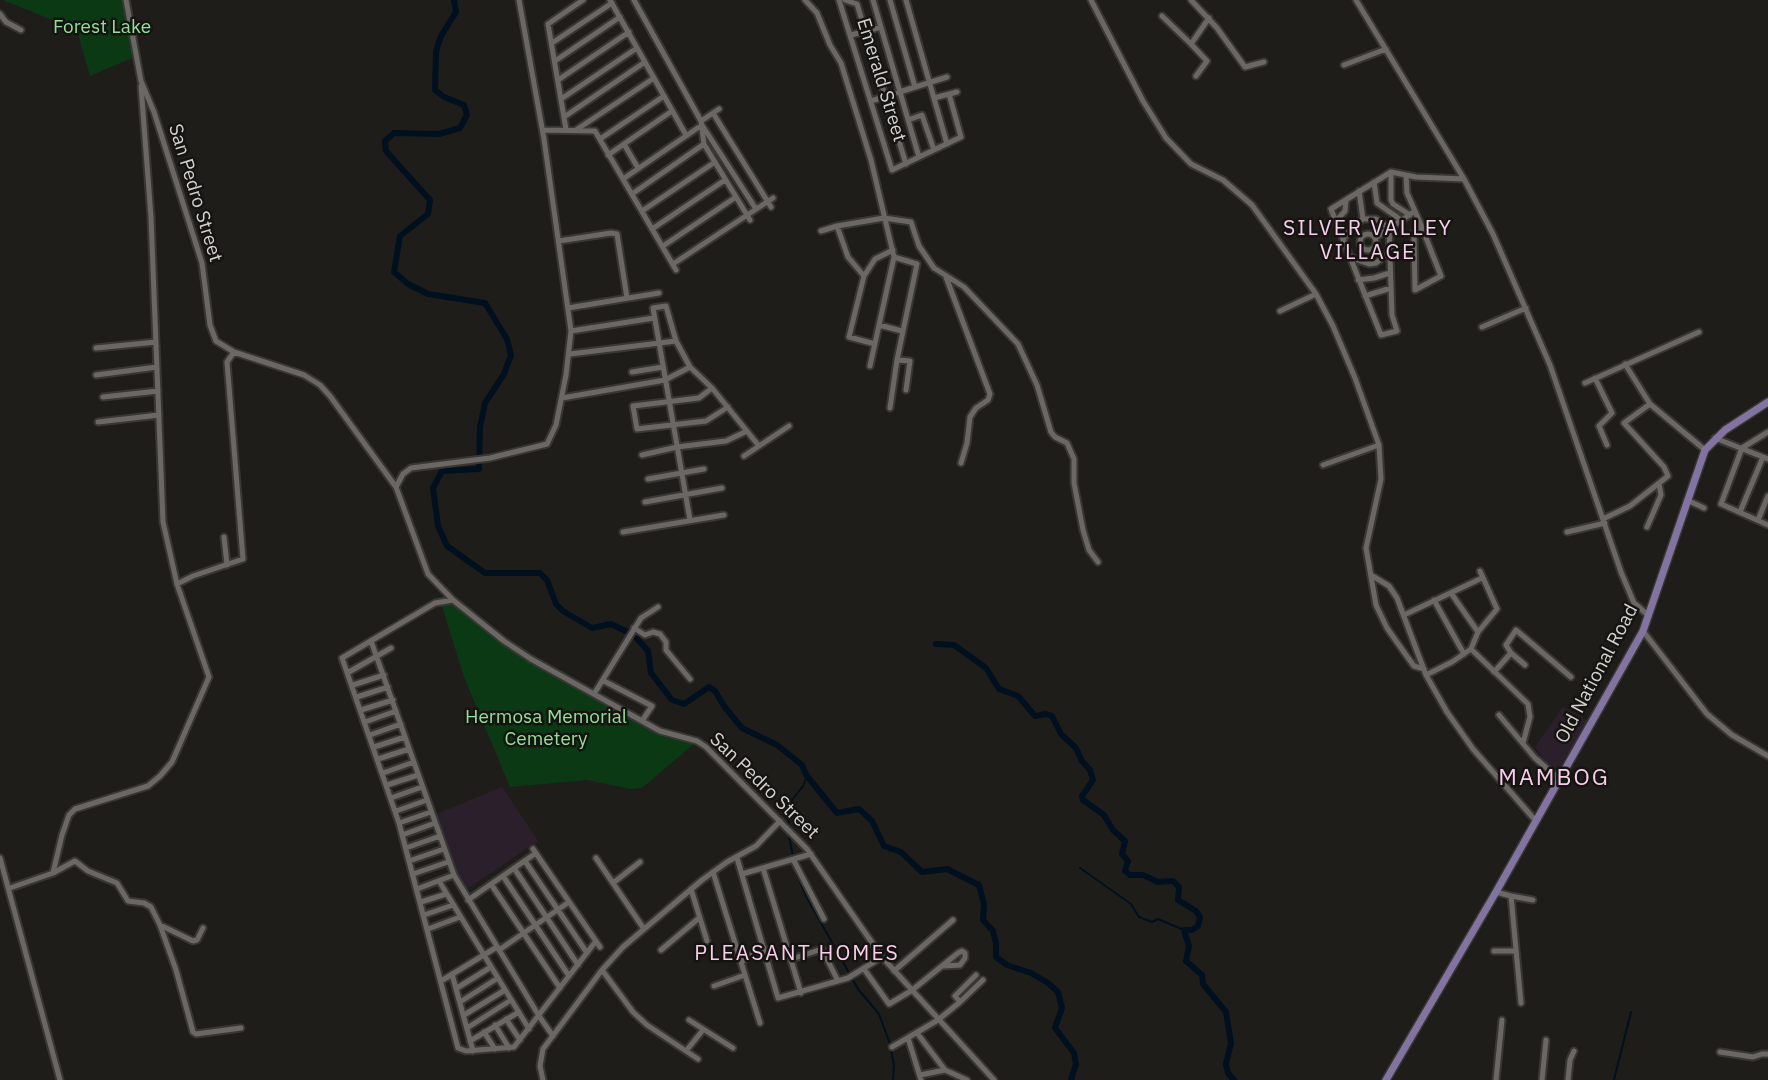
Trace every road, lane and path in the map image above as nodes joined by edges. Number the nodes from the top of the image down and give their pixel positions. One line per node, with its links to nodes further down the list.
1 (126, 0): 35 (street, San Pedro Street)
2 (519, 0): 51 (street)
3 (583, 0): 23 (street)
4 (634, 0): 49 (street)
5 (805, 0): 78 (street)
6 (842, 0): 20 (street); 22 (street, Emerald Street)
7 (873, 0): 18 (street)
8 (890, 0): 37 (street)
9 (906, 0): 36 (street)
10 (1091, 0): 102 (street)
11 (1191, 0): 17 (street)
12 (1356, 0): 26 (street)
13 (611, 1): 16 (street); 23 (street)
14 (0, 13): 19 (street)
15 (1162, 16): 24 (street)
16 (620, 18): 21 (street); 27 (street)
17 (1209, 19): 24 (street); 29 (street)
18 (881, 27): 20 (street); 38 (street)
19 (21, 30)
20 (866, 31): 22 (street); 42 (street)
21 (629, 32): 25 (street); 34 (street)
22 (851, 35): 45 (street, Emerald Street)
23 (552, 43): 27 (street)
24 (1191, 44): 31 (street)
25 (637, 48): 28 (street); 44 (street)
26 (1386, 49): 30 (street); 67 (street)
27 (555, 61): 34 (street)
28 (645, 62): 33 (street); 47 (street)
29 (1264, 62)
30 (1344, 65)
31 (1196, 76)
32 (947, 77): 36 (street)
33 (654, 78): 41 (street); 52 (street)
34 (558, 80): 44 (street)
35 (141, 81): 116 (street); 120 (street, San Pedro Street)
36 (929, 83): 37 (street); 43 (street)
37 (915, 87): 38 (street)
38 (900, 92): 42 (street); 48 (street)
39 (957, 92): 40 (street)
40 (949, 94): 43 (street); 56 (street)
41 (664, 96): 46 (street); 54 (street)
42 (886, 96): 45 (street); 62 (street)
43 (934, 98): 56 (street)
44 (561, 99): 47 (street)
45 (871, 101): 62 (street, Emerald Street)
46 (673, 111): 53 (street); 55 (street)
47 (564, 117): 50 (street)
48 (908, 120): 58 (street); 60 (street)
49 (701, 123): 53 (street); 57 (street); 74 (street); 74 (street)
50 (566, 129): 51 (street); 52 (street)
51 (543, 130): 89 (street)
52 (576, 130): 54 (street)
53 (687, 135): 63 (street)
54 (600, 139): 59 (street)
55 (624, 144): 59 (street); 63 (street)
56 (947, 144): 58 (street)
57 (704, 145): 61 (street); 71 (street)
58 (934, 150): 60 (street)
59 (608, 155): 66 (street)
60 (919, 157): 62 (street)
61 (715, 162): 68 (street); 75 (street)
62 (906, 164)
63 (638, 168): 66 (street)
64 (1391, 172): 65 (street); 69 (street); 76 (street)
65 (1406, 175): 67 (street); 76 (street)
66 (623, 178): 71 (street)
67 (1464, 179): 107 (street)
68 (725, 180): 72 (street); 85 (street)
69 (1374, 182): 70 (street); 80 (street)
70 (1359, 191): 73 (street); 79 (street)
71 (632, 194): 75 (street)
72 (736, 197): 77 (street); 90 (street)
73 (1346, 200): 81 (street); 81 (street)
74 (756, 209): 77 (street)
75 (642, 211): 85 (street)
76 (1412, 213): 80 (street); 82 (street)
77 (749, 218): 90 (street)
78 (884, 218): 83 (street); 93 (street); 97 (street)
79 (1363, 219): 84 (street); 87 (street)
80 (1401, 220): 84 (street)
81 (1336, 221): 87 (street)
82 (1421, 225): 82 (street)
83 (837, 226): 86 (street); 96 (street)
84 (1389, 228): 88 (street); 92 (street)
85 (652, 229): 90 (street)
86 (821, 231)
87 (1344, 238): 94 (street)
88 (1375, 238): 91 (street); 91 (street)
89 (559, 241): 104 (street); 105 (street)
90 (663, 246)
91 (1362, 247): 94 (street)
92 (1390, 248): 94 (street); 95 (street)
93 (893, 254): 96 (street); 110 (street); 113 (street)
94 (1351, 256): 98 (street)
95 (1390, 272): 98 (street); 99 (street)
96 (864, 276): 118 (street)
97 (946, 277): 159 (street); 182 (street)
98 (1359, 280): 103 (street)
99 (1391, 288): 103 (street); 103 (street)
100 (659, 293): 101 (street)
101 (650, 294): 104 (street); 106 (street)
102 (1316, 294): 108 (street); 152 (street)
103 (1365, 296)
104 (627, 298): 105 (street)
105 (568, 308): 112 (street)
106 (653, 308): 109 (street); 115 (street)
107 (1526, 308): 111 (street); 176 (street)
108 (1280, 311)
109 (654, 318): 112 (street); 117 (street)
110 (879, 325): 113 (street); 118 (street)
111 (1482, 327)
112 (571, 331): 121 (street)
113 (902, 331): 122 (street)
114 (1699, 332): 123 (street)
115 (676, 341): 117 (street); 127 (street)
116 (156, 342): 119 (street); 125 (street)
117 (659, 342): 121 (street); 126 (street)
118 (875, 344): 124 (street)
119 (96, 348)
120 (234, 352): 165 (street, San Pedro Street); 183 (street)
121 (570, 354): 137 (street)
122 (897, 360): 134 (street); 142 (street)
123 (1625, 364): 130 (street); 140 (street)
124 (870, 366)
125 (157, 367): 129 (street); 135 (street)
126 (663, 367): 128 (street); 131 (street)
127 (690, 367): 131 (street); 133 (street)
128 (632, 372)
129 (96, 374)
130 (1595, 378): 132 (street); 150 (street)
131 (665, 380): 137 (street); 138 (street)
132 (1585, 383)
133 (712, 388): 138 (street); 141 (street)
134 (906, 390)
135 (158, 391): 136 (street); 143 (street)
136 (103, 397)
137 (562, 398): 165 (street)
138 (669, 401): 145 (street); 145 (street)
139 (1768, 402): 149 (main road, Old National Road)
140 (1650, 404): 155 (street); 164 (street)
141 (728, 407): 145 (street); 147 (street)
142 (890, 408)
143 (159, 415): 144 (street); 185 (street)
144 (98, 422)
145 (673, 424): 153 (street)
146 (789, 426): 151 (street)
147 (747, 430): 151 (street); 153 (street)
148 (1767, 434): 154 (street)
149 (1715, 438): 154 (street); 155 (main road, Old National Road)
150 (1607, 445)
151 (759, 446): 157 (street)
152 (1379, 446): 160 (street); 184 (street)
153 (677, 447): 156 (street); 162 (street)
154 (1742, 448): 158 (street); 172 (street)
155 (1705, 450): 169 (main road, Old National Road)
156 (642, 455)
157 (744, 456)
158 (1766, 458): 172 (street)
159 (961, 463)
160 (1322, 465)
161 (704, 469): 162 (street)
162 (682, 473): 163 (street); 167 (street)
163 (648, 479)
164 (1659, 484): 176 (street); 178 (street)
165 (396, 487): 187 (street, San Pedro Street)
166 (722, 488): 167 (street)
167 (685, 495): 170 (street); 174 (street)
168 (1768, 496): 175 (street)
169 (1687, 500): 171 (street); 191 (main road, Old National Road)
170 (645, 502)
171 (1704, 508)
172 (1740, 512): 175 (street)
173 (724, 515): 174 (street)
174 (690, 520): 179 (street)
175 (1758, 520): 177 (street)
176 (1604, 521): 180 (street); 191 (street)
177 (1768, 525)
178 (1647, 527)
179 (623, 532)
180 (1567, 532)
181 (225, 537): 183 (street)
182 (1098, 562)
183 (228, 565): 185 (street)
184 (1371, 575): 190 (street); 204 (street)
185 (177, 584): 259 (street)
186 (1451, 593): 188 (street); 194 (street); 194 (street)
187 (453, 600): 195 (street); 213 (street, San Pedro Street)
188 (1434, 600): 190 (street); 199 (street)
189 (658, 607): 192 (street)
190 (1404, 614): 204 (street)
191 (1648, 615): 193 (main road, Old National Road)
192 (633, 630): 208 (street); 210 (street)
193 (1643, 631): 227 (street); 232 (main road, Old National Road)
194 (1478, 632): 197 (street)
195 (371, 641): 200 (street); 203 (street)
196 (391, 648): 200 (street)
197 (1471, 649): 199 (street); 205 (street)
198 (1511, 653): 202 (street); 205 (street); 207 (street)
199 (1464, 654): 204 (street)
200 (377, 656): 201 (street); 206 (street)
201 (364, 663): 203 (street); 209 (street)
202 (1525, 665)
203 (348, 672): 211 (street)
204 (1425, 672): 239 (street)
205 (1494, 672): 224 (street)
206 (384, 675): 209 (street); 212 (street)
207 (1572, 677)
208 (690, 679)
209 (369, 680): 211 (street)
210 (604, 681): 213 (street); 219 (street)
211 (353, 685): 214 (street)
212 (388, 687): 214 (street); 215 (street)
213 (594, 694): 219 (street, San Pedro Street)
214 (357, 697): 216 (street)
215 (393, 699): 216 (street); 217 (street)
216 (361, 710): 220 (street)
217 (397, 711): 220 (street); 221 (street)
218 (1499, 715): 224 (street)
219 (642, 721): 240 (street, San Pedro Street)
220 (365, 722): 222 (street)
221 (401, 724): 222 (street); 223 (street)
222 (370, 735): 225 (street)
223 (405, 737): 225 (street); 226 (street)
224 (1523, 743): 232 (street)
225 (374, 747): 228 (street)
226 (409, 749): 228 (street); 229 (street)
227 (1768, 756)
228 (378, 759): 230 (street)
229 (414, 762): 230 (street); 231 (street)
230 (383, 773): 233 (street)
231 (418, 775): 233 (street); 234 (street)
232 (1559, 778): 239 (main road, Old National Road)
233 (387, 785): 235 (street)
234 (422, 787): 235 (street); 236 (street)
235 (391, 797): 237 (street)
236 (427, 800): 237 (street); 238 (street)
237 (396, 811): 241 (street)
238 (431, 812): 241 (street); 242 (street)
239 (1535, 820): 270 (main road, Old National Road)
240 (780, 821): 247 (street, San Pedro Street); 250 (street)
241 (399, 823): 243 (street)
242 (435, 823): 243 (street); 244 (street)
243 (402, 835): 245 (street)
244 (440, 836): 245 (street); 246 (street)
245 (406, 848): 252 (street)
246 (444, 849): 252 (street); 254 (street)
247 (811, 854): 251 (street); 299 (street, San Pedro Street)
248 (0, 858): 267 (street)
249 (596, 858): 265 (street)
250 (737, 858): 258 (street); 262 (street)
251 (793, 859): 257 (street); 283 (street)
252 (410, 861): 260 (street)
253 (525, 861): 256 (street); 276 (street); 278 (street)
254 (448, 862): 260 (street); 261 (street)
255 (640, 862): 265 (street)
256 (514, 868): 263 (street); 281 (street)
257 (763, 868): 262 (street); 300 (street)
258 (713, 872): 269 (street); 301 (street)
259 (53, 873): 267 (street); 285 (street)
260 (413, 874): 268 (street)
261 (454, 874): 264 (street); 273 (street)
262 (742, 874): 293 (street)
263 (503, 876): 266 (street); 286 (street)
264 (439, 881): 268 (street); 271 (street)
265 (613, 883): 289 (street)
266 (491, 884): 273 (street); 290 (street)
267 (10, 888): 358 (street)
268 (417, 889): 275 (street)
269 (691, 890): 282 (street); 289 (street)
270 (1496, 892): 272 (street); 362 (main road, Old National Road)
271 (446, 894): 275 (street); 277 (street)
272 (1511, 896): 274 (street); 296 (street)
273 (468, 900): 292 (street)
274 (1533, 900)
275 (421, 902): 279 (street)
276 (569, 902): 278 (street); 297 (street)
277 (453, 905): 279 (street); 280 (street)
278 (558, 910): 281 (street); 297 (street)
279 (424, 915): 288 (street)
280 (460, 917): 288 (street); 298 (street)
281 (547, 917): 286 (street); 302 (street)
282 (699, 918): 291 (street); 294 (street)
283 (824, 919)
284 (953, 920): 307 (street)
285 (160, 925): 287 (street); 335 (street)
286 (536, 925): 290 (street); 311 (street)
287 (203, 928)
288 (428, 929): 314 (street)
289 (644, 929): 306 (street)
290 (524, 933): 292 (street); 317 (street)
291 (707, 941)
292 (498, 948): 298 (street); 328 (street)
293 (764, 948): 301 (street); 321 (street)
294 (661, 950)
295 (1494, 951): 296 (street)
296 (1515, 951): 325 (street)
297 (587, 953): 302 (street)
298 (484, 955): 304 (street); 308 (street)
299 (882, 957): 305 (street); 307 (street, San Pedro Street)
300 (792, 959): 315 (street); 321 (street)
301 (741, 962): 309 (street)
302 (578, 965): 311 (street)
303 (943, 966): 320 (street)
304 (491, 967): 312 (street); 318 (street)
305 (864, 969): 315 (street); 320 (street)
306 (602, 970): 341 (street); 351 (street)
307 (894, 971): 320 (street, San Pedro Street)
308 (452, 974): 314 (street); 318 (street)
309 (745, 975): 316 (street); 333 (street)
310 (976, 975): 324 (street)
311 (569, 976): 317 (street)
312 (498, 978): 319 (street); 323 (street)
313 (983, 980): 324 (street)
314 (441, 981): 350 (street)
315 (838, 981): 321 (street)
316 (714, 986)
317 (560, 988): 328 (street)
318 (457, 989): 323 (street)
319 (505, 989): 322 (street); 327 (street)
320 (911, 991): 331 (street, San Pedro Street)
321 (801, 993)
322 (511, 1000): 326 (street); 336 (street)
323 (460, 1002): 327 (street)
324 (960, 1002): 331 (street)
325 (1521, 1003)
326 (519, 1012): 329 (street); 337 (street)
327 (464, 1015): 336 (street)
328 (539, 1016): 337 (street); 341 (street)
329 (506, 1019): 334 (street); 343 (street)
330 (689, 1020): 338 (street)
331 (938, 1020): 340 (street); 361 (street, San Pedro Street)
332 (1502, 1020): 363 (street)
333 (760, 1023)
334 (495, 1025): 339 (street); 347 (street)
335 (241, 1028)
336 (467, 1028): 345 (street)
337 (529, 1029): 343 (street)
338 (703, 1030): 348 (street); 351 (street)
339 (484, 1032): 345 (street); 349 (street)
340 (917, 1033): 342 (street); 356 (street)
341 (553, 1036): 359 (street)
342 (908, 1038): 346 (street); 357 (street)
343 (520, 1040): 347 (street)
344 (1546, 1040): 364 (street)
345 (470, 1041): 350 (street)
346 (892, 1047)
347 (509, 1048): 349 (street)
348 (733, 1048)
349 (495, 1049): 350 (street)
350 (473, 1051)
351 (686, 1051): 355 (street)
352 (1574, 1051): 365 (street)
353 (1720, 1052): 354 (street)
354 (1768, 1054)
355 (698, 1059)
356 (945, 1070): 357 (street); 360 (street)
357 (920, 1078)
358 (60, 1080)
359 (543, 1080)
360 (967, 1080)
361 (994, 1080)
362 (1386, 1080)
363 (1496, 1080)
364 (1542, 1080)
365 (1567, 1080)

